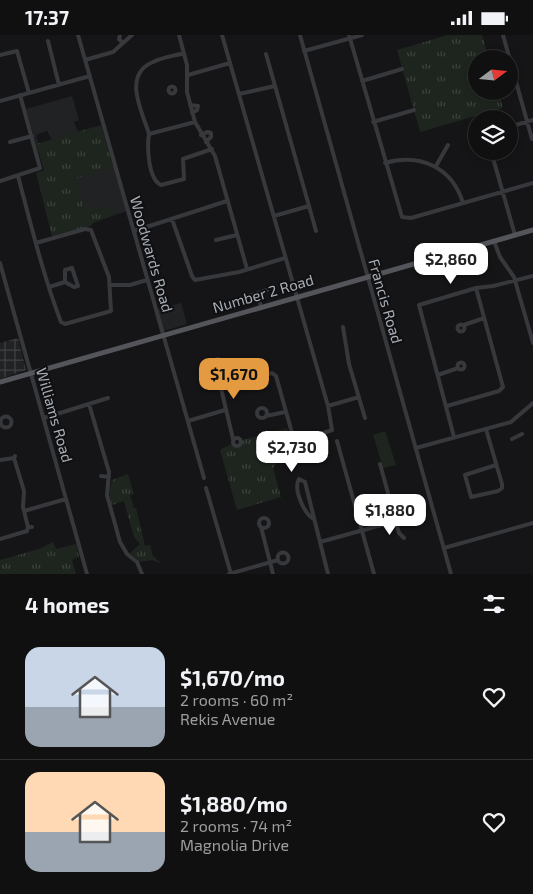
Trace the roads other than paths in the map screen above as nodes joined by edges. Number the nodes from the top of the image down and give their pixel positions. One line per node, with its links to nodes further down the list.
1 (78, 35): 16 (street, Woodwards Road)
2 (120, 35): 11 (street)
3 (179, 35): 13 (street)
4 (222, 35): 17 (street)
5 (300, 35): 12 (street, Francis Road)
6 (362, 35): 9 (street)
7 (503, 35): 36 (street)
8 (128, 36): 11 (street)
9 (349, 37): 12 (street); 21 (street)
10 (48, 41): 22 (street)
11 (123, 43): 16 (street)
12 (304, 51): 70 (street, Francis Road)
13 (184, 53): 19 (street); 38 (street)
14 (266, 54): 23 (street)
15 (0, 55): 26 (street)
16 (85, 60): 20 (street, Woodwards Road)
17 (230, 63): 19 (street); 27 (street)
18 (402, 69): 21 (street)
19 (188, 75): 24 (street)
20 (90, 76): 22 (street); 59 (street, Woodwards Road)
21 (362, 81): 35 (street)
22 (59, 85): 26 (street)
23 (275, 86): 27 (street); 55 (street)
24 (187, 89): 25 (street); 30 (street)
25 (175, 90)
26 (29, 93): 28 (street)
27 (239, 94): 56 (street)
28 (20, 95): 29 (street); 40 (street)
29 (0, 101)
30 (190, 105): 32 (street); 32 (street)
31 (414, 110): 35 (street)
32 (192, 113): 34 (street)
33 (533, 120): 36 (street)
34 (195, 122): 38 (street); 39 (street)
35 (373, 122): 47 (street)
36 (527, 122): 37 (street); 41 (street)
37 (518, 124)
38 (149, 134): 45 (street)
39 (201, 135): 43 (street); 43 (street)
40 (32, 136): 42 (street); 49 (street)
41 (532, 139)
42 (10, 142)
43 (206, 142): 45 (street)
44 (448, 145): 48 (street)
45 (212, 149): 53 (street)
46 (494, 160): 52 (street)
47 (385, 163): 48 (street); 54 (street)
48 (436, 166): 54 (street)
49 (18, 176): 50 (street); 65 (street)
50 (0, 181)
51 (533, 183): 52 (street)
52 (503, 192): 54 (street); 62 (street)
53 (227, 201): 57 (street); 61 (street)
54 (462, 203)
55 (309, 206): 56 (street); 60 (street)
56 (274, 216): 66 (street)
57 (172, 219): 59 (street); 68 (street)
58 (533, 230): 62 (main road, Number 2 Road)
59 (134, 231): 71 (street, Woodwards Road)
60 (316, 231)
61 (237, 235): 63 (street); 68 (street)
62 (515, 235): 64 (main road, Number 2 Road)
63 (216, 240)
64 (494, 241): 70 (main road, Number 2 Road); 72 (street)
65 (36, 243): 74 (street); 75 (street)
66 (285, 258): 68 (street); 80 (street)
67 (0, 263): 89 (street, Williams Road)
68 (247, 269)
69 (533, 276): 72 (street)
70 (368, 277): 80 (main road, Number 2 Road); 111 (street, Francis Road)
71 (147, 280): 74 (street); 85 (street, Woodwards Road)
72 (515, 281): 76 (street); 86 (street)
73 (66, 282): 73 (street); 75 (street)
74 (110, 285): 75 (street)
75 (48, 287)
76 (476, 288): 82 (street); 90 (street)
77 (267, 290): 78 (street)
78 (257, 293): 79 (street); 81 (street)
79 (248, 295)
80 (297, 297): 81 (main road, Number 2 Road); 97 (street)
81 (261, 307): 85 (main road, Number 2 Road)
82 (484, 318): 83 (street); 98 (street)
83 (464, 325)
84 (343, 327): 93 (street)
85 (164, 335): 89 (main road, Number 2 Road); 104 (street, Woodwards Road)
86 (533, 343)
87 (216, 367): 92 (street)
88 (458, 368): 90 (street)
89 (31, 373): 91 (main road, Number 2 Road); 102 (street, Williams Road)
90 (438, 375): 98 (street)
91 (0, 382)
92 (222, 386): 99 (street); 100 (street)
93 (359, 397): 97 (street); 103 (street)
94 (108, 398): 96 (street)
95 (533, 403): 105 (street)
96 (89, 404): 102 (street); 116 (street)
97 (328, 406): 100 (street)
98 (447, 406): 107 (street)
99 (225, 410): 104 (street); 108 (street)
100 (285, 412): 101 (street)
101 (266, 416)
102 (44, 418): 119 (street, Williams Road)
103 (366, 418)
104 (188, 421): 117 (street, Woodwards Road)
105 (486, 429): 107 (street); 114 (street)
106 (522, 434): 109 (street)
107 (454, 437): 111 (street)
108 (233, 439)
109 (512, 439)
110 (337, 441): 125 (street)
111 (416, 448): 129 (street, Francis Road)
112 (0, 460): 120 (street)
113 (380, 464): 122 (street)
114 (496, 465): 114 (street)
115 (101, 476): 116 (street)
116 (109, 477): 130 (street)
117 (204, 478)
118 (206, 488): 136 (street)
119 (66, 499): 120 (street); 134 (street, Williams Road)
120 (24, 511): 127 (street)
121 (314, 519): 121 (street); 128 (street)
122 (396, 521): 125 (street); 126 (street)
123 (533, 523): 129 (street)
124 (261, 527): 133 (street)
125 (362, 531): 128 (street); 139 (street)
126 (404, 538)
127 (0, 539)
128 (320, 542): 138 (street)
129 (444, 548): 140 (street, Francis Road)
130 (128, 555): 131 (street); 135 (street)
131 (124, 559)
132 (278, 559): 133 (street)
133 (271, 562): 136 (street); 137 (street)
134 (87, 574)
135 (142, 574)
136 (230, 574)
137 (273, 574)
138 (328, 574)
139 (374, 574)
140 (451, 574)

